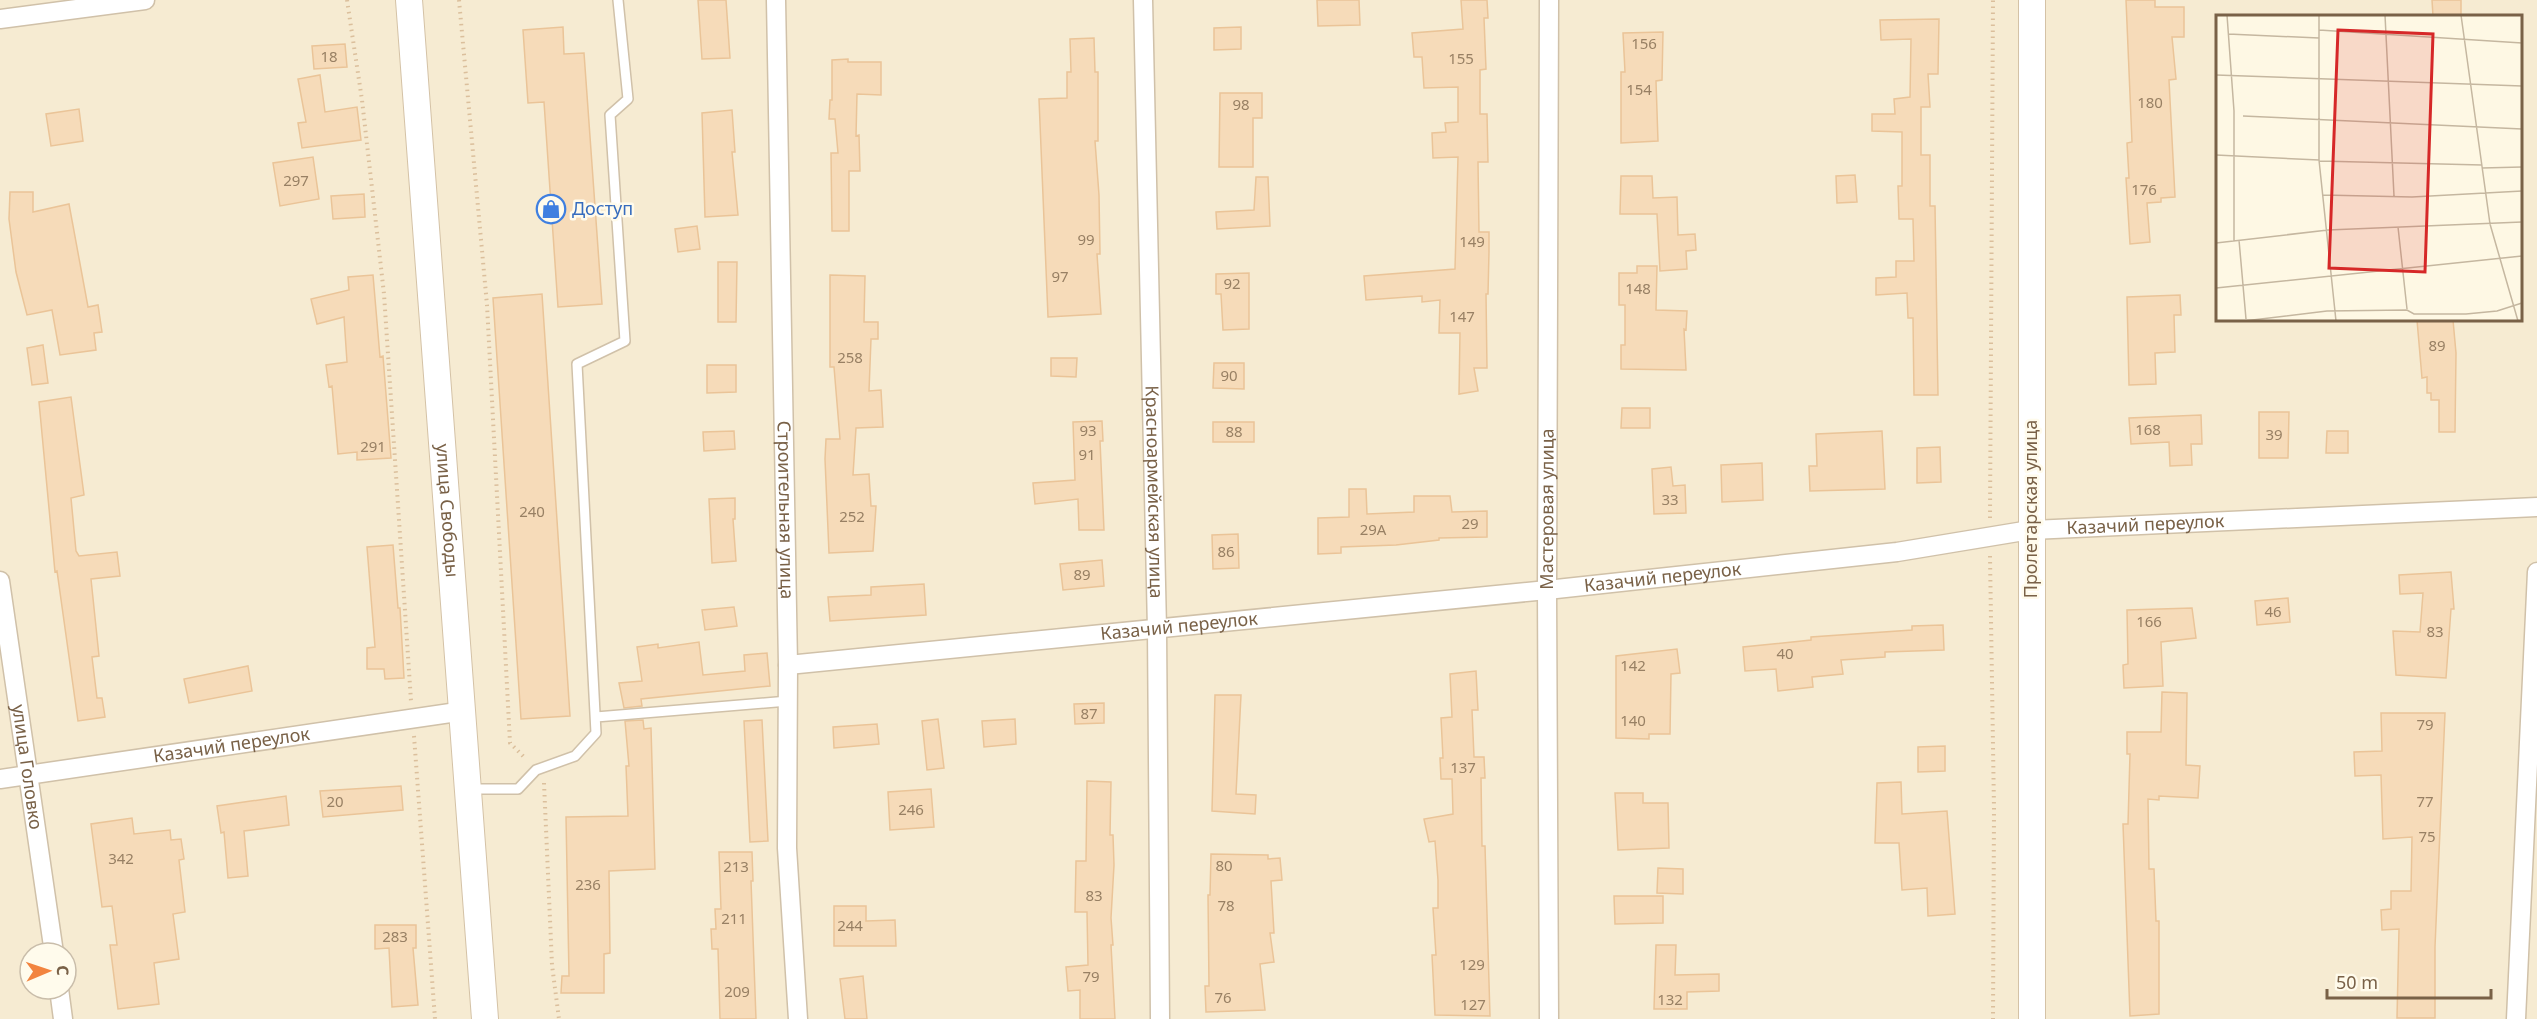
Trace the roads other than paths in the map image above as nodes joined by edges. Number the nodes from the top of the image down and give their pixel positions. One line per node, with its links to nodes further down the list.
1 (145, 0): 8 (street)
2 (409, 0): 17 (main road, улица Свободы)
3 (618, 0): 18 (lane)
4 (776, 0): 15 (street, Строительная улица)
5 (1143, 0): 14 (street, Красноармейская улица)
6 (1549, 0): 13 (street, Мастеровая улица)
7 (2032, 0): 10 (main road, Пролетарская улица)
8 (0, 19)
9 (2537, 507): 10 (street, Казачий переулок)
10 (2030, 530): 13 (street, Казачий переулок); 29 (main road, Пролетарская улица)
11 (2537, 572): 30 (street)
12 (0, 581): 19 (street, улица Головко)
13 (1546, 590): 14 (street, Казачий переулок); 28 (street, Мастеровая улица)
14 (1157, 630): 15 (street, Казачий переулок); 27 (street, Красноармейская улица)
15 (788, 665): 16 (street, Строительная улица)
16 (788, 701): 18 (lane); 26 (street, Строительная улица)
17 (464, 711): 19 (street, Казачий переулок); 21 (main road, улица Свободы)
18 (596, 717): 21 (lane)
19 (29, 774): 20 (street, Казачий переулок); 22 (street, улица Головко)
20 (0, 779)
21 (470, 789): 25 (main road, улица Свободы)
22 (52, 941)
23 (60, 1001): 24 (street)
24 (63, 1019)
25 (485, 1019)
26 (798, 1019)
27 (1160, 1019)
28 (1549, 1019)
29 (2032, 1019)
30 (2516, 1019)

